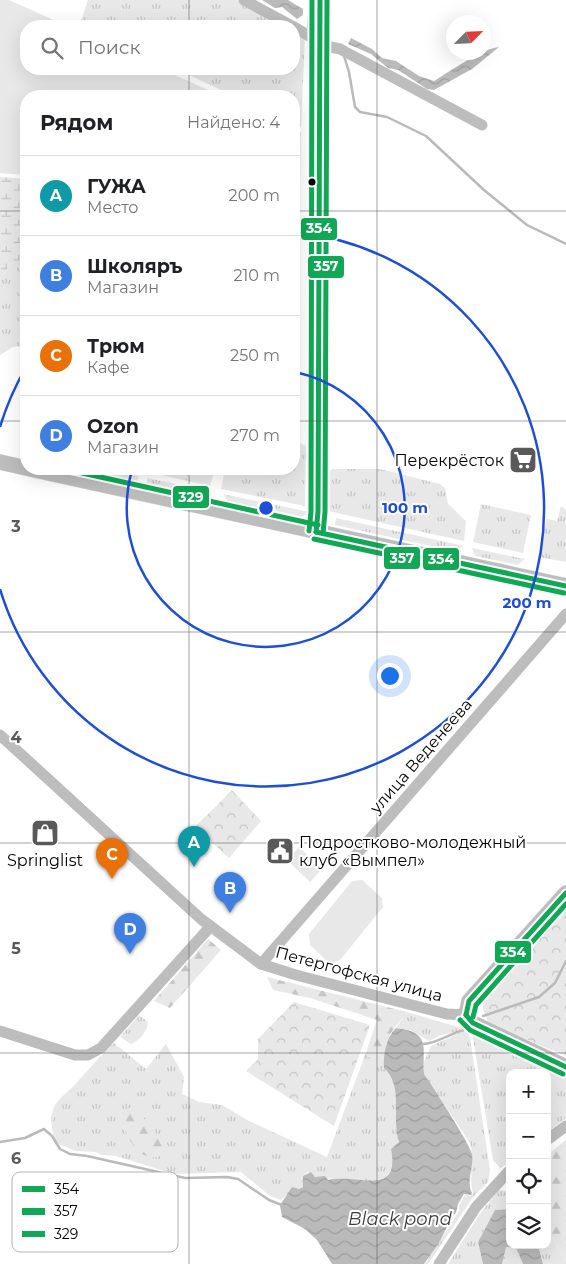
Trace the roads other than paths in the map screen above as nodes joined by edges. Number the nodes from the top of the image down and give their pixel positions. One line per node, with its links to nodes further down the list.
1 (244, 0): 3 (street)
2 (320, 0): 5 (street)
3 (280, 20)
4 (300, 31): 5 (street)
5 (320, 42): 6 (street); 10 (street)
6 (482, 125)
7 (0, 462): 8 (main road)
8 (20, 467)
9 (57, 475): 10 (main road)
10 (316, 532): 11 (main road)
11 (566, 586)
12 (566, 614): 16 (street, улица Веденеева)
13 (0, 735): 15 (street, Петергофская улица)
14 (566, 893): 17 (main road)
15 (210, 927): 16 (street, Петергофская улица); 18 (street)
16 (260, 964): 17 (street, Петергофская улица)
17 (466, 1015): 19 (main road)
18 (0, 1031)
19 (566, 1067)
20 (566, 1126): 21 (street)
21 (551, 1137)
22 (506, 1174): 23 (street)
23 (439, 1264)

